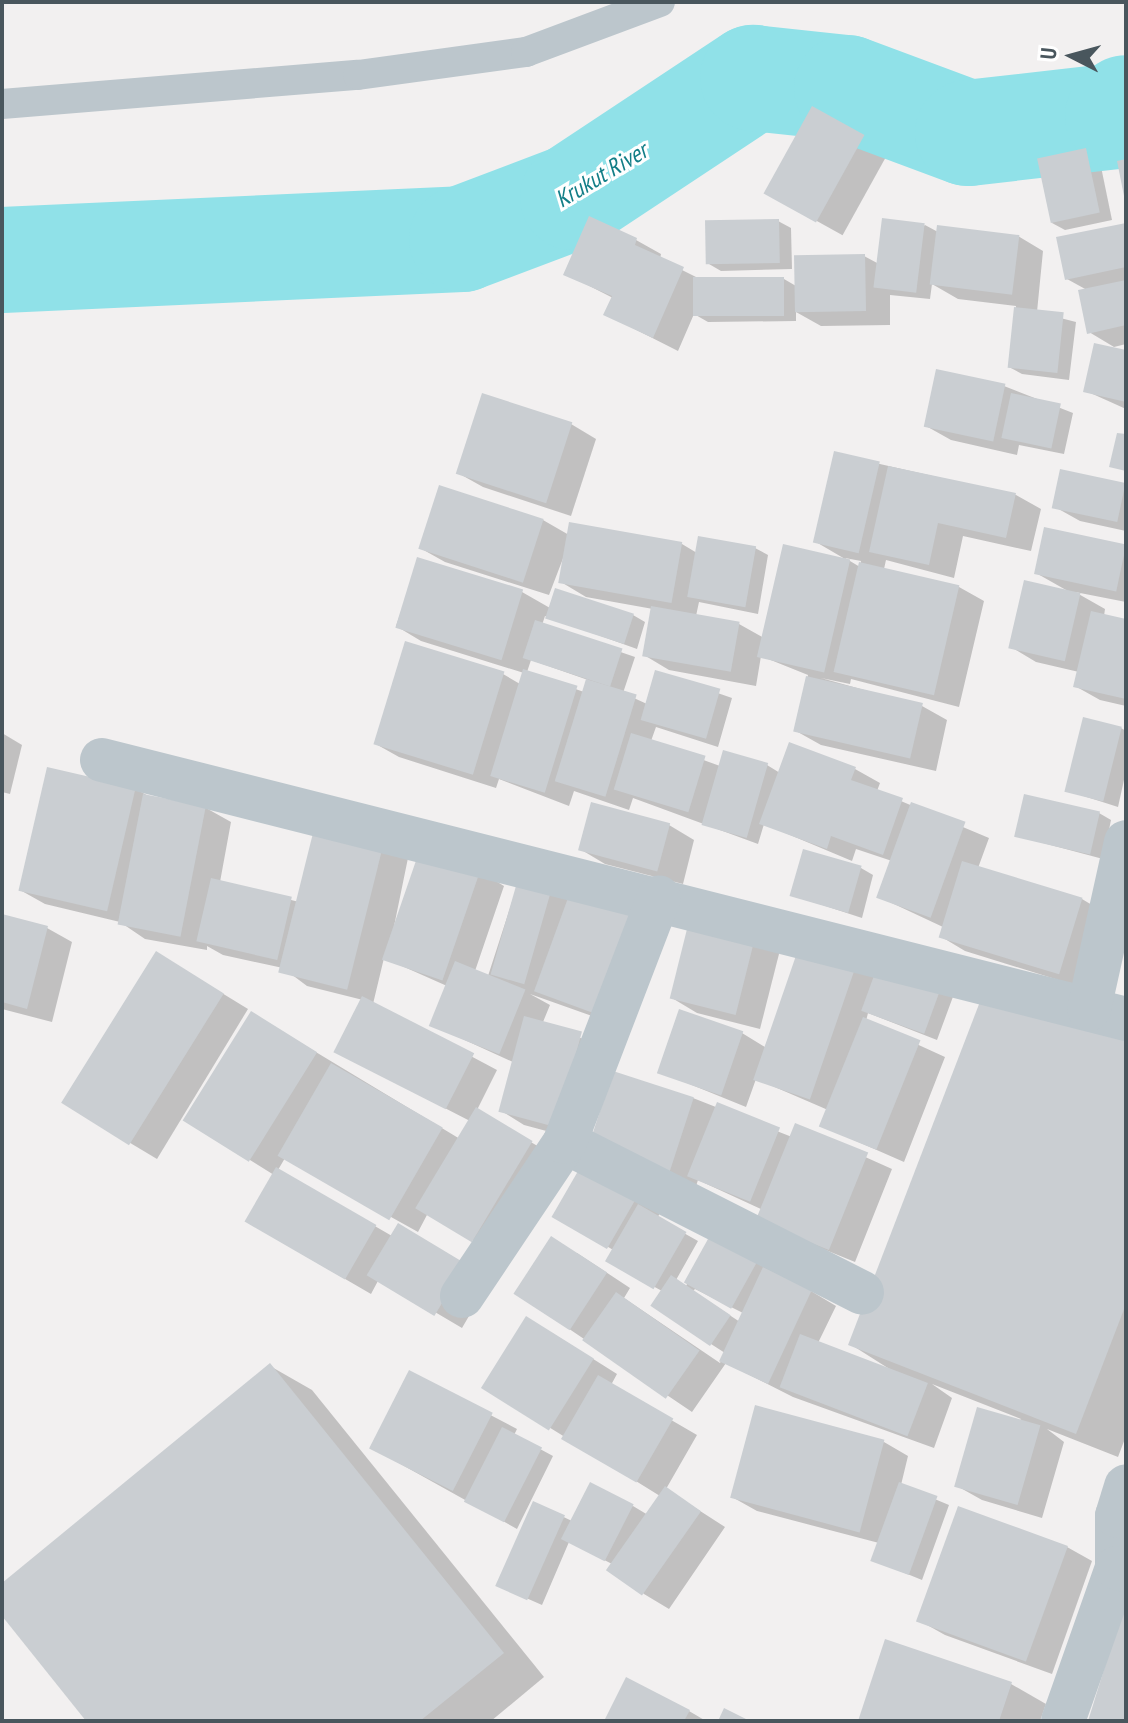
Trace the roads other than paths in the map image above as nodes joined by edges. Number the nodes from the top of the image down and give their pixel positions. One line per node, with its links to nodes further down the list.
1 (660, 2): 2 (lane)
2 (2, 104)
3 (102, 760): 5 (street)
4 (1126, 842): 6 (street)
5 (659, 897): 6 (street); 7 (street)
6 (1107, 1014)
7 (565, 1142): 8 (street); 9 (street)
8 (862, 1293)
9 (462, 1296)
10 (1126, 1486): 11 (street)
11 (1121, 1569): 12 (street)
12 (1063, 1721)

